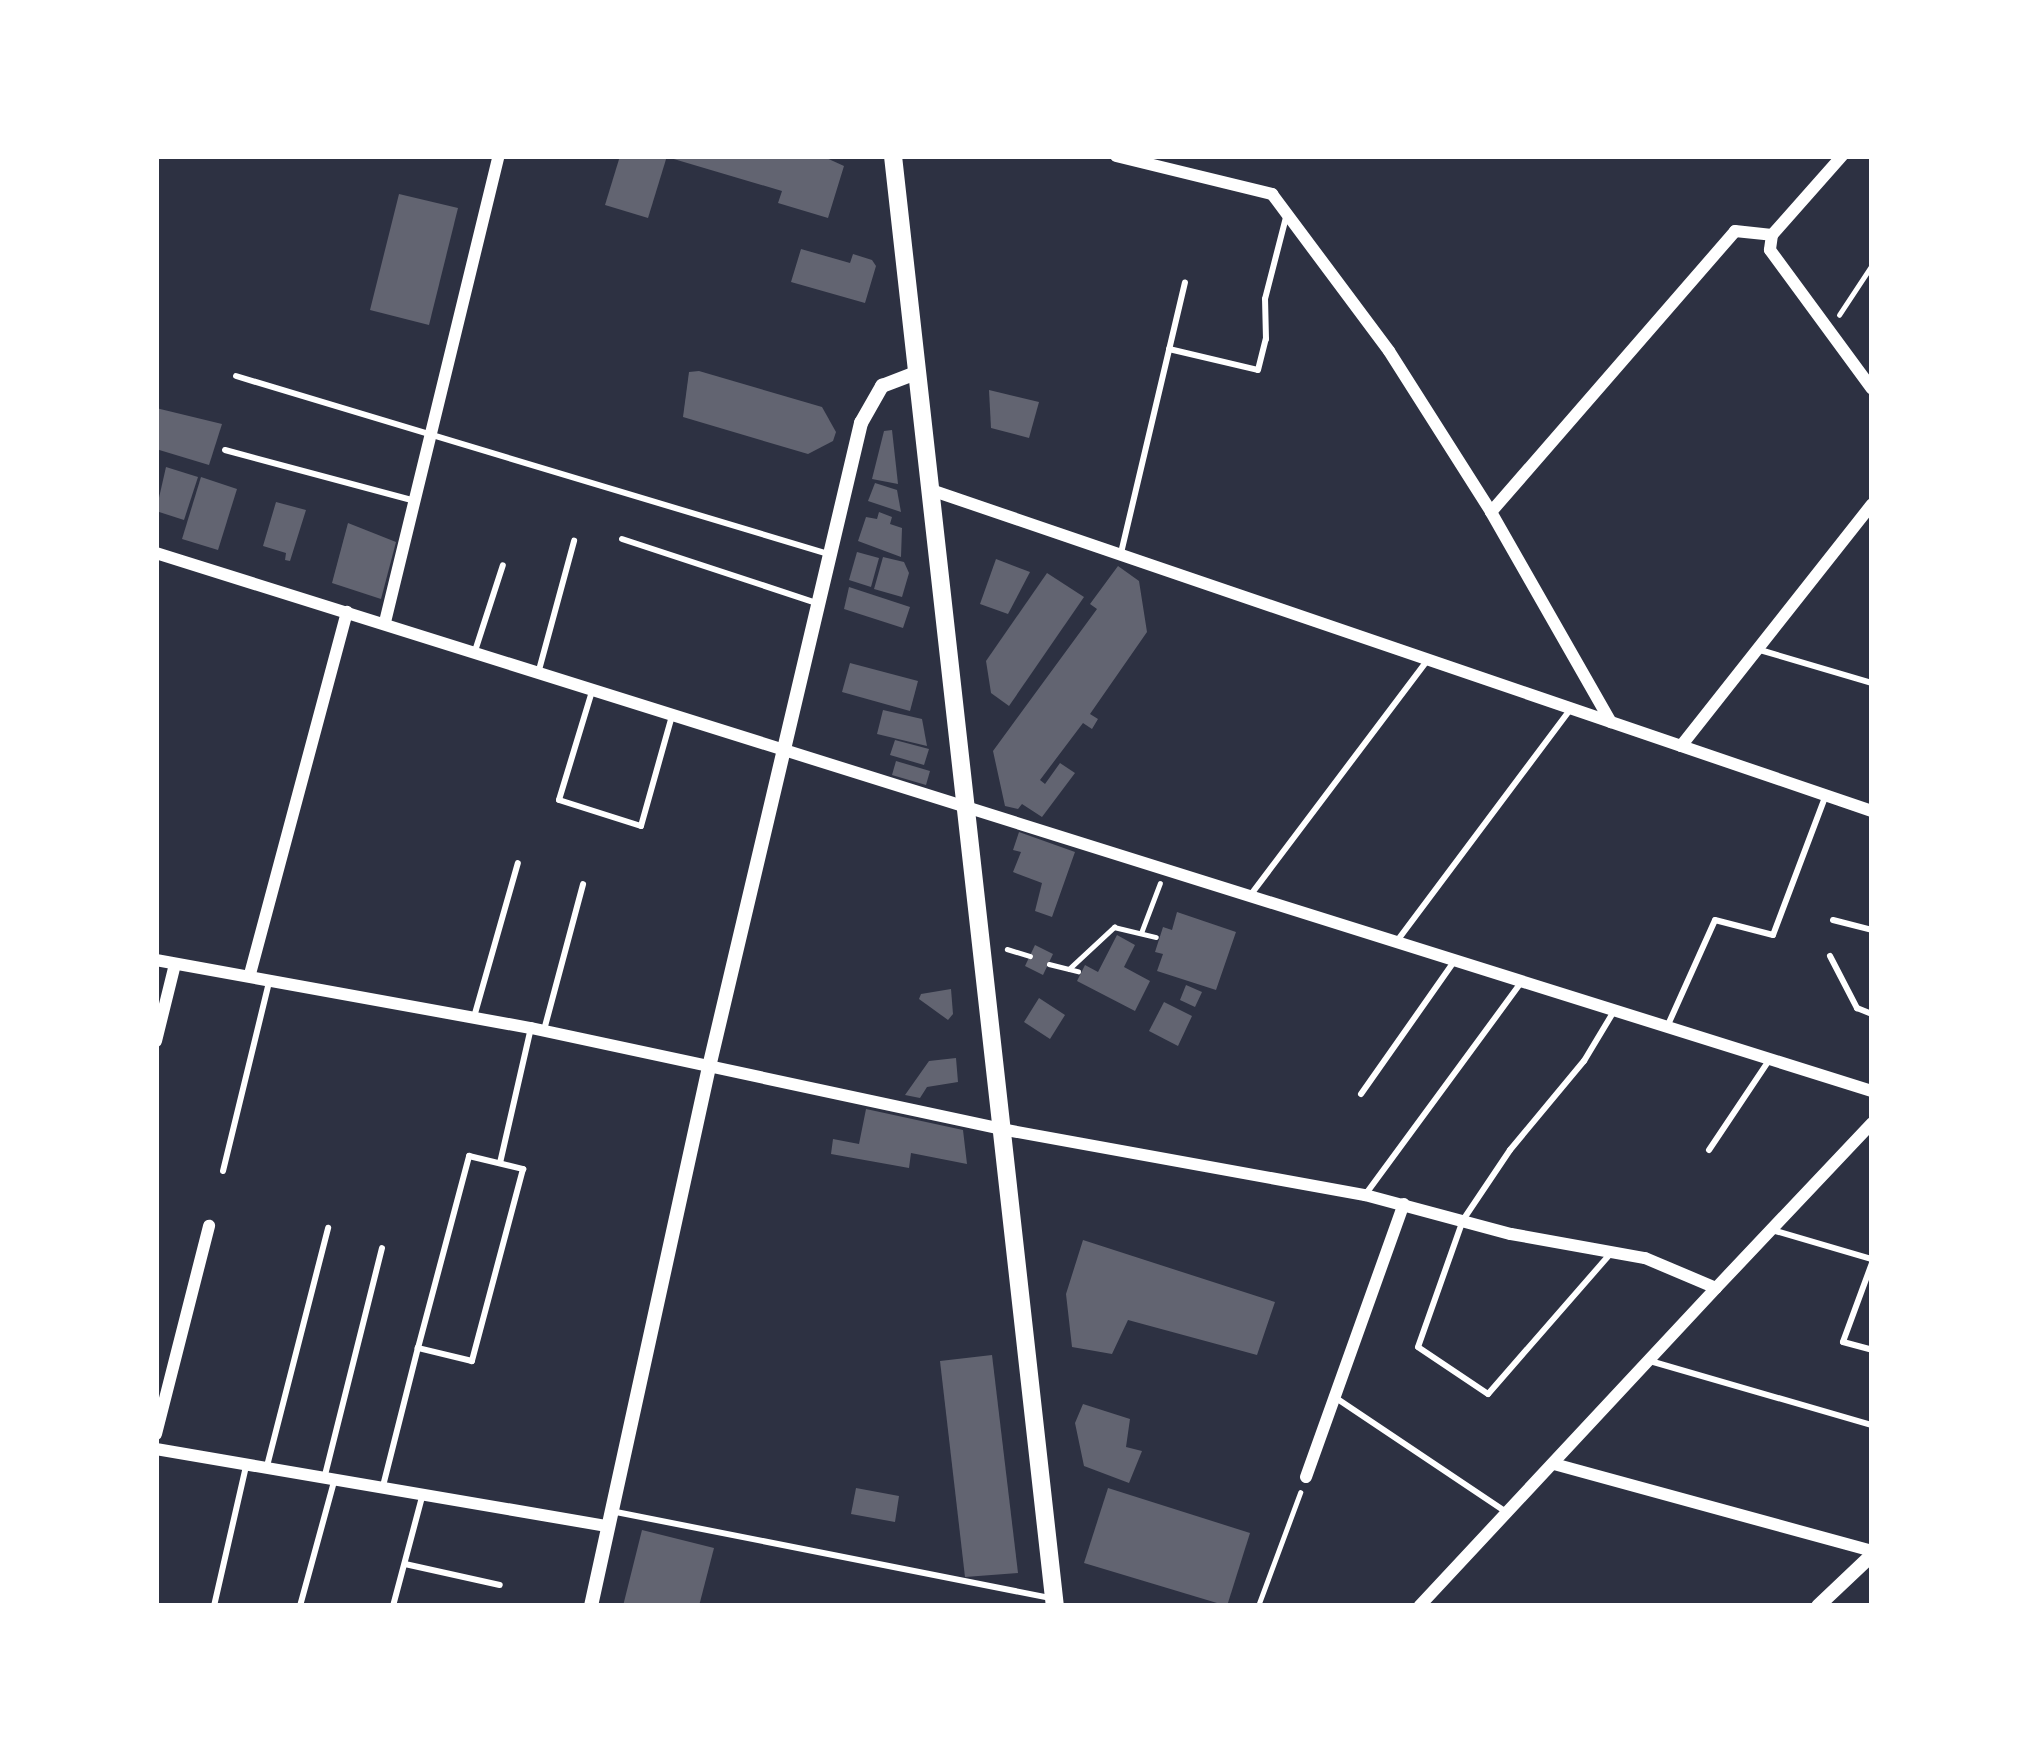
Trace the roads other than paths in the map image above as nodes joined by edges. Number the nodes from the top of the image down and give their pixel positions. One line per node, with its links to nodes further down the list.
1 (499, 156): 13 (street)
2 (893, 156): 10 (main road)
3 (1116, 156): 5 (street)
4 (1842, 156): 7 (street)
5 (1155, 160): 6 (street)
6 (1287, 214): 9 (lane); 18 (street)
7 (1772, 235): 12 (street); 18 (street)
8 (1185, 282): 9 (lane)
9 (1169, 349): 23 (lane)
10 (916, 373): 15 (main road); 22 (street)
11 (236, 376): 13 (lane)
12 (1872, 389)
13 (430, 435): 16 (street); 22 (lane)
14 (225, 451): 16 (lane)
15 (931, 490): 23 (street); 40 (main road)
16 (415, 501): 27 (street)
17 (1872, 503): 28 (street)
18 (1491, 512): 36 (street)
19 (622, 539): 25 (lane)
20 (574, 541): 31 (lane)
21 (156, 553): 26 (street)
22 (828, 554): 25 (street)
23 (1120, 555): 30 (street)
24 (503, 565): 29 (lane)
25 (817, 603): 38 (street)
26 (347, 612): 27 (street); 52 (street)
27 (385, 622): 29 (street)
28 (1757, 650): 32 (lane); 37 (street)
29 (475, 651): 31 (street)
30 (1427, 662): 34 (street); 44 (lane)
31 (538, 670): 33 (street)
32 (1872, 683)
33 (594, 687): 35 (street); 35 (lane)
34 (1571, 708): 36 (street); 47 (lane)
35 (673, 713): 38 (street)
36 (1611, 722): 37 (street)
37 (1681, 746): 39 (street)
38 (784, 749): 40 (street); 62 (street)
39 (1826, 795): 41 (street); 58 (lane)
40 (967, 805): 44 (street); 66 (main road)
41 (1872, 811)
42 (518, 863): 57 (lane)
43 (584, 884): 59 (lane)
44 (1250, 896): 47 (street)
45 (1833, 920): 46 (lane)
46 (1872, 930)
47 (1396, 942): 50 (street)
48 (1830, 956): 56 (lane)
49 (156, 960): 51 (street)
50 (1455, 960): 54 (street); 64 (lane)
51 (176, 964): 52 (street); 60 (street)
52 (250, 974): 53 (street)
53 (270, 978): 57 (street); 69 (lane)
54 (1522, 981): 55 (street); 70 (lane)
55 (1614, 1010): 58 (street); 72 (lane)
56 (1872, 1014)
57 (474, 1017): 59 (street)
58 (1667, 1027): 61 (street)
59 (537, 1029): 62 (street); 68 (lane)
60 (156, 1041)
61 (1770, 1059): 63 (street); 67 (lane)
62 (709, 1067): 66 (street); 95 (street)
63 (1872, 1091)
64 (1360, 1094)
65 (1872, 1124): 75 (street)
66 (1001, 1129): 70 (street); 99 (main road)
67 (1709, 1150)
68 (500, 1163): 80 (lane); 80 (lane)
69 (223, 1171)
70 (1365, 1196): 71 (street)
71 (1404, 1204): 72 (street); 83 (street)
72 (1463, 1220): 77 (street); 77 (lane)
73 (209, 1226): 85 (street)
74 (328, 1228): 89 (lane)
75 (1772, 1230): 78 (lane); 79 (street)
76 (382, 1248): 90 (lane)
77 (1614, 1251): 79 (street)
78 (1872, 1261): 81 (lane)
79 (1715, 1288): 82 (street)
80 (418, 1348): 92 (lane)
81 (1872, 1350)
82 (1650, 1361): 84 (lane); 87 (street)
83 (1336, 1398): 91 (street); 94 (lane)
84 (1872, 1425)
85 (156, 1434)
86 (156, 1450): 88 (street)
87 (1554, 1464): 94 (street); 96 (street)
88 (247, 1466): 89 (street); 100 (lane)
89 (266, 1470): 90 (street)
90 (330, 1476): 92 (street); 101 (lane)
91 (1306, 1477)
92 (382, 1486): 93 (street)
93 (423, 1493): 95 (street); 97 (lane)
94 (1508, 1513): 104 (street)
95 (610, 1518): 99 (lane); 103 (street)
96 (1871, 1556): 105 (street)
97 (405, 1564): 98 (lane); 102 (lane)
98 (500, 1585)
99 (1054, 1602)
100 (214, 1606)
101 (300, 1606)
102 (393, 1606)
103 (591, 1606)
104 (1419, 1606)
105 (1818, 1606)

